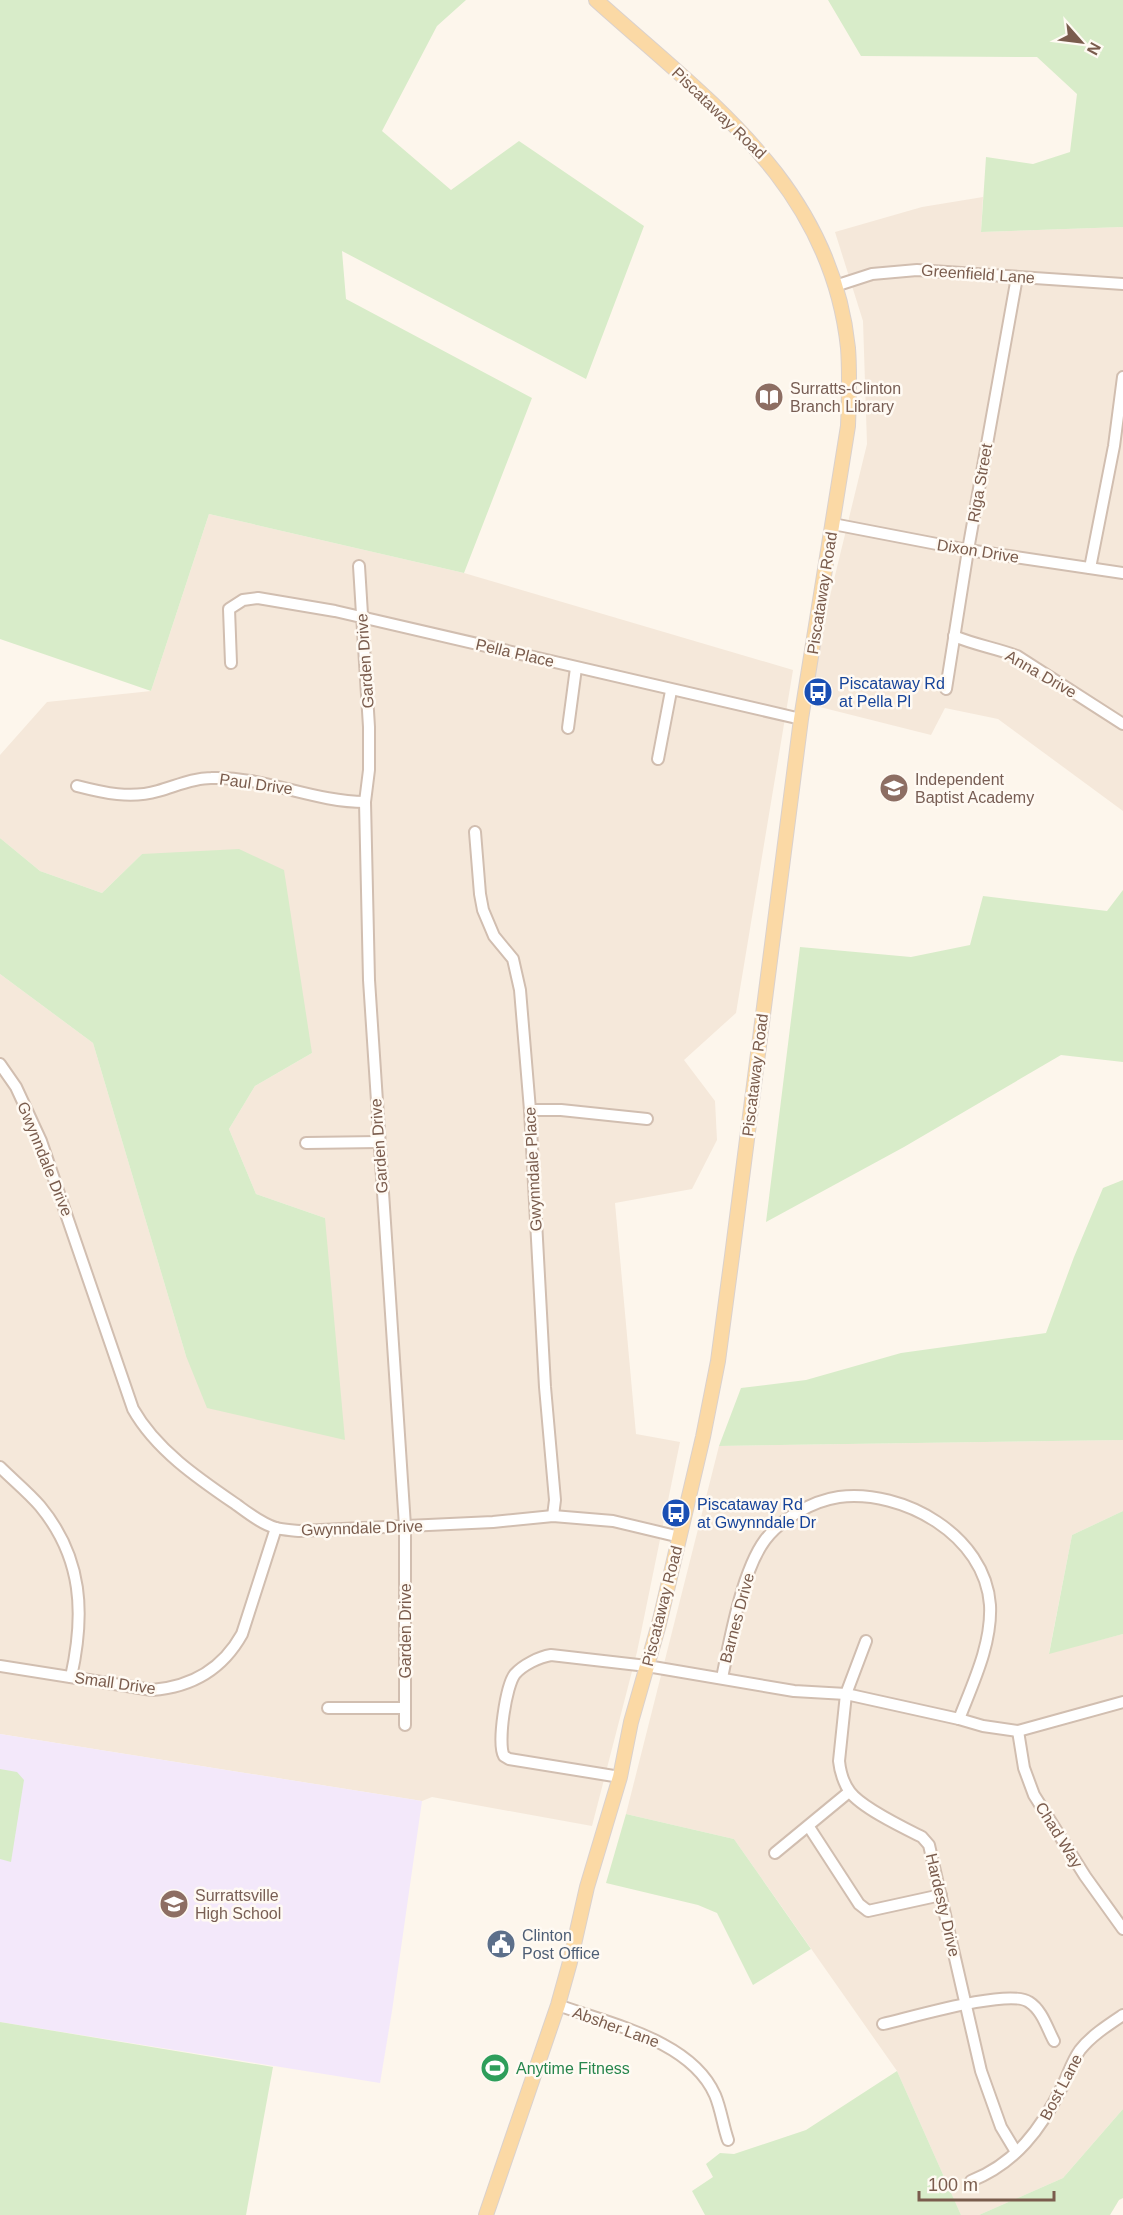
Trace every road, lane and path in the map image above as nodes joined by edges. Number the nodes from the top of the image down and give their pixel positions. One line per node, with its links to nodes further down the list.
1 (596, 0): 4 (main road, Piscataway Road)
2 (1017, 277): 3 (street, Greenfield Lane); 4 (street, Greenfield Lane); 8 (street, Riga Street)
3 (1123, 284)
4 (835, 286): 7 (main road, Piscataway Road)
5 (1123, 377): 6 (street)
6 (1119, 446): 10 (street)
7 (833, 524): 8 (street, Dixon Drive); 18 (main road, Piscataway Road)
8 (968, 550): 10 (street, Dixon Drive); 13 (street, Riga Street)
9 (359, 566): 12 (street, Garden Drive)
10 (1089, 568): 11 (street, Dixon Drive)
11 (1123, 573)
12 (363, 618): 14 (street, Pella Place); 15 (street, Pella Place); 23 (street, Garden Drive)
13 (954, 636): 16 (street, Riga Street); 19 (street, Anna Drive)
14 (231, 663)
15 (576, 668): 17 (street, Pella Place); 20 (street)
16 (946, 689)
17 (671, 691): 18 (street, Pella Place); 21 (street)
18 (801, 720): 34 (main road, Piscataway Road)
19 (1123, 724)
20 (568, 728)
21 (658, 759)
22 (77, 786): 23 (street, Paul Drive)
23 (365, 802): 28 (street, Garden Drive)
24 (475, 832): 26 (street, Gwynndale Place)
25 (0, 1064): 33 (street, Gwynndale Drive)
26 (530, 1110): 27 (street); 31 (street, Gwynndale Place)
27 (647, 1119)
28 (379, 1142): 29 (street); 32 (street, Garden Drive)
29 (306, 1143)
30 (0, 1467): 38 (street)
31 (553, 1516): 32 (street, Gwynndale Drive); 34 (street, Gwynndale Drive)
32 (405, 1526): 33 (street, Gwynndale Drive); 43 (street, Garden Drive)
33 (276, 1528): 38 (street, Small Drive)
34 (680, 1537): 37 (main road, Piscataway Road)
35 (866, 1641): 40 (street)
36 (0, 1666): 38 (street, Small Drive)
37 (647, 1666): 39 (street); 47 (main road, Piscataway Road); 47 (street)
38 (71, 1677)
39 (722, 1678): 40 (street); 44 (street, Barnes Drive)
40 (846, 1694): 44 (street); 48 (street)
41 (1123, 1702): 46 (street)
42 (328, 1708): 43 (street)
43 (405, 1708): 45 (street, Garden Drive)
44 (959, 1719): 46 (street)
45 (405, 1725)
46 (1018, 1731): 52 (street, Chad Way)
47 (620, 1777): 53 (main road, Piscataway Road)
48 (849, 1792): 49 (street); 51 (street, Hardesty Drive)
49 (808, 1827): 50 (street); 51 (street)
50 (775, 1853)
51 (941, 1894): 54 (street, Hardesty Drive)
52 (1123, 1929)
53 (558, 2005): 58 (street, Absher Lane); 61 (main road, Piscataway Road)
54 (966, 2005): 56 (street); 57 (street); 59 (street, Hardesty Drive)
55 (1123, 2015): 59 (street, Bost Lane)
56 (883, 2024)
57 (1054, 2041)
58 (728, 2140)
59 (1016, 2152): 60 (street, Bost Lane)
60 (971, 2181)
61 (486, 2215)

